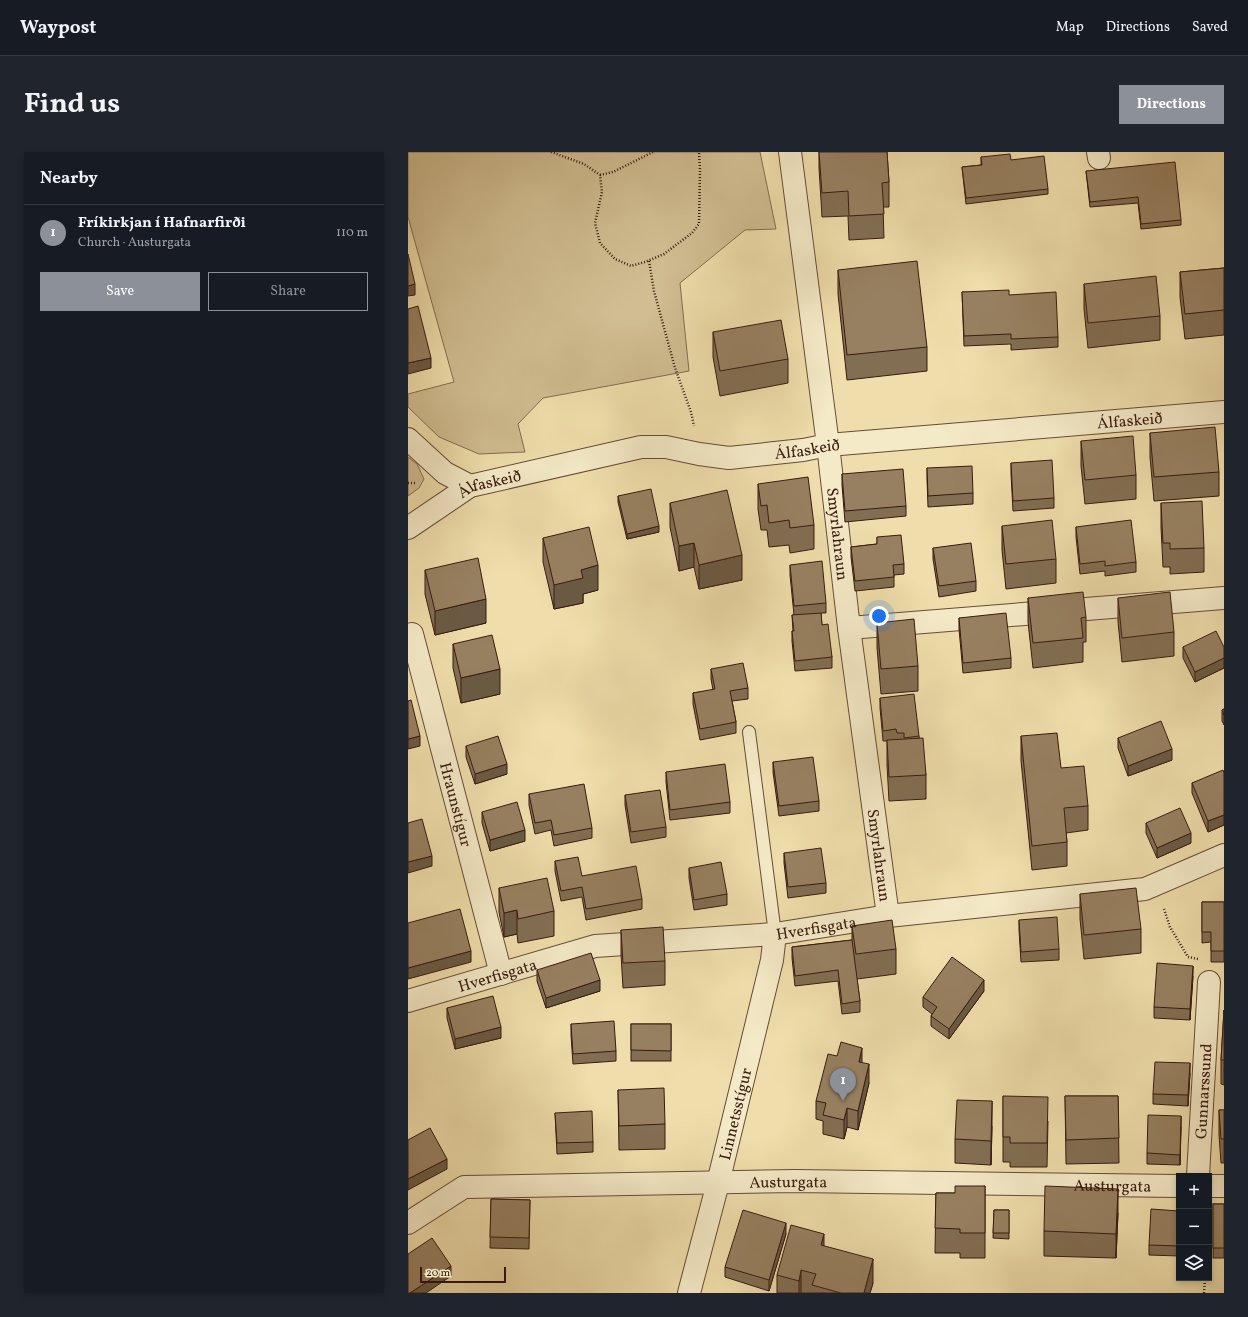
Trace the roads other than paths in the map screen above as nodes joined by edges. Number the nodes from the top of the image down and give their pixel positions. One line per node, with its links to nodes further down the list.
1 (790, 152): 4 (street, Smyrlahraun)
2 (1224, 412): 4 (street, Álfaskeið)
3 (408, 439): 5 (street)
4 (828, 445): 5 (street, Álfaskeið); 8 (street, Smyrlahraun)
5 (470, 486): 6 (street, Álfaskeið)
6 (408, 528)
7 (1224, 598): 8 (street)
8 (849, 628): 12 (street, Smyrlahraun)
9 (412, 634): 14 (street, Hraunstígur)
10 (750, 732): 13 (lane)
11 (1224, 855): 12 (street, Hverfisgata)
12 (888, 916): 13 (street, Hverfisgata)
13 (775, 934): 14 (street, Hverfisgata); 18 (street, Linnetsstígur)
14 (501, 974): 16 (street, Hverfisgata)
15 (1209, 982): 17 (street, Gunnarssund)
16 (408, 1001)
17 (1198, 1173)
18 (718, 1183): 19 (street, Austurgata); 22 (street, Austurgata); 23 (street, Linnetsstígur)
19 (1176, 1186)
20 (1212, 1186): 21 (street)
21 (1224, 1186)
22 (408, 1223)
23 (689, 1293)

